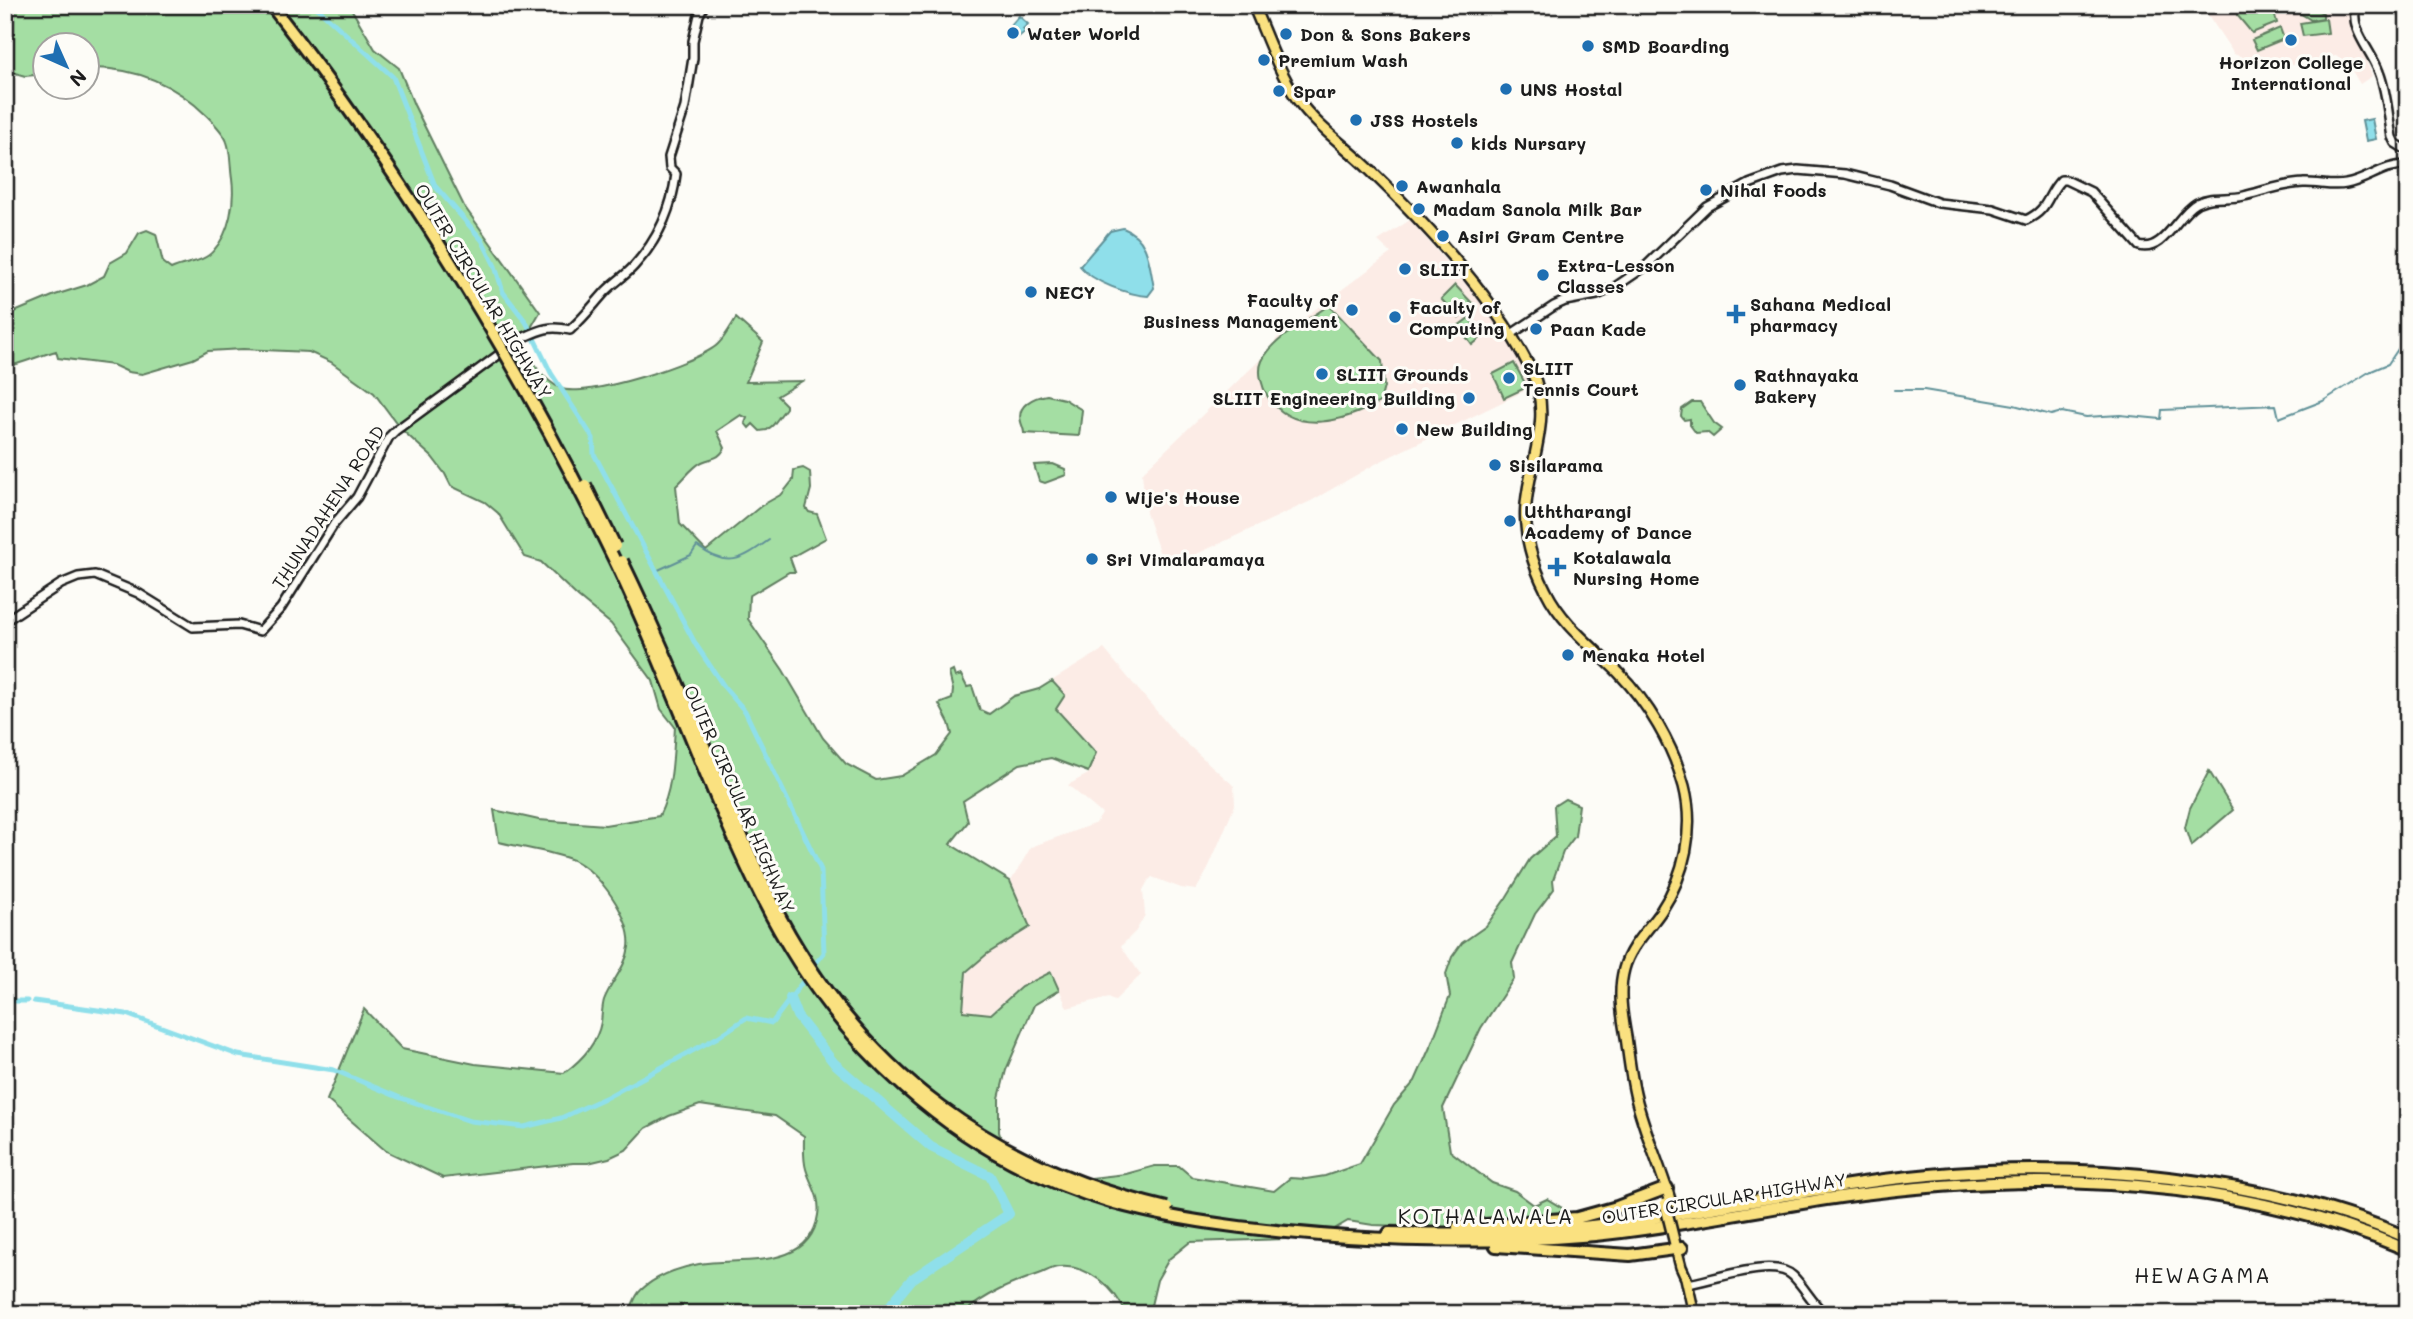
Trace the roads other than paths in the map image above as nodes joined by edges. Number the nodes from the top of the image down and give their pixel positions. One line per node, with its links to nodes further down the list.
1 (271, 5): 12 (highway, OUTER CIRCULAR HIGHWAY, bridge)
2 (279, 5): 12 (highway, OUTER CIRCULAR HIGHWAY, bridge)
3 (704, 5): 9 (street, THUNADAHENA ROAD)
4 (1253, 5): 8 (main road)
5 (2356, 5): 6 (street)
6 (2408, 151)
7 (2408, 165): 8 (street)
8 (1510, 335): 10 (main road)
9 (5, 621)
10 (1664, 1189): 13 (highway); 16 (main road, bridge)
11 (1839, 1192): 13 (highway, OUTER CIRCULAR HIGHWAY); 14 (highway, OUTER CIRCULAR HIGHWAY); 15 (highway, OUTER CIRCULAR HIGHWAY); 17 (highway, OUTER CIRCULAR HIGHWAY)
12 (1347, 1233): 13 (highway, OUTER CIRCULAR HIGHWAY); 15 (highway, OUTER CIRCULAR HIGHWAY)
13 (1389, 1233)
14 (2408, 1238)
15 (1444, 1242): 16 (highway)
16 (1679, 1246): 18 (main road)
17 (2408, 1250)
18 (1687, 1281): 19 (main road); 20 (street)
19 (1694, 1314)
20 (1825, 1314)

